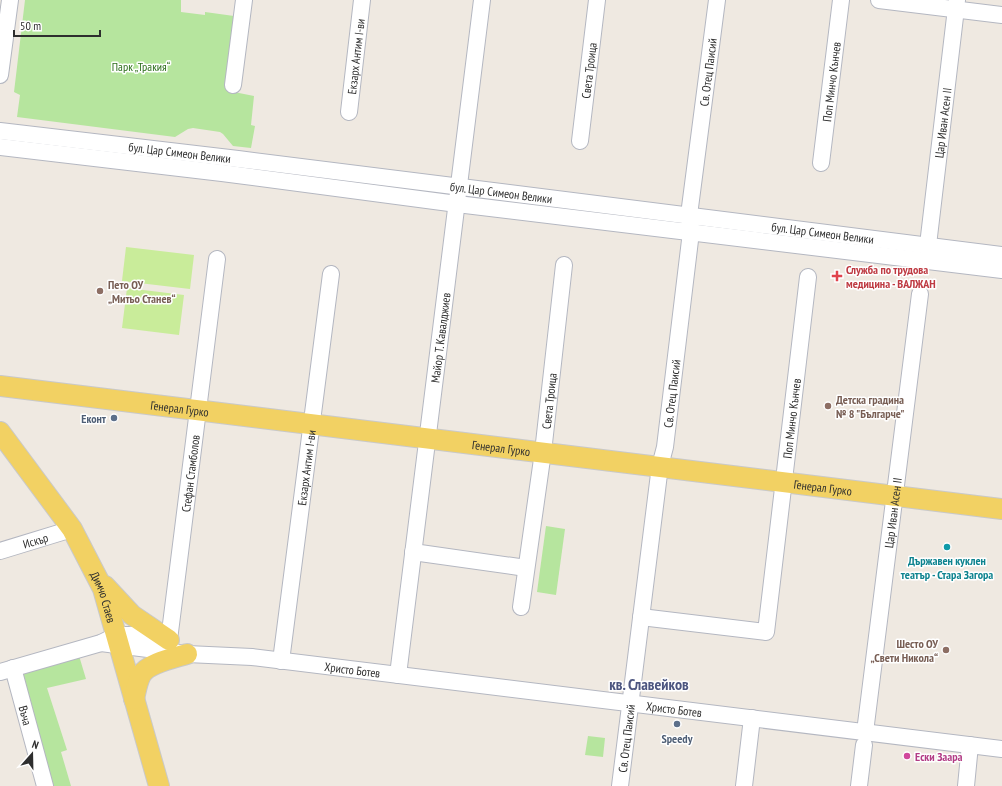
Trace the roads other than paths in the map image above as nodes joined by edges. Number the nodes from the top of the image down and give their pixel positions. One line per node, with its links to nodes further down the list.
1 (10, 0): 11 (street)
2 (244, 0): 12 (street)
3 (362, 0): 13 (street, Екзарх Антим I-ви)
4 (482, 0): 18 (street, Майор Т. Кавалджиев)
5 (597, 0): 15 (street, Света Троица)
6 (717, 0): 20 (street, Св. Отец Паисий)
7 (841, 0): 17 (street, Поп Минчо Кънчев)
8 (878, 0): 9 (street)
9 (956, 5): 10 (street); 22 (street, Цар Иван Асен II)
10 (1002, 15)
11 (0, 74)
12 (233, 85)
13 (349, 112)
14 (0, 131): 18 (street, бул. Цар Симеон Велики)
15 (580, 142)
16 (0, 147): 19 (street, бул. Цар Симеон Велики)
17 (821, 163)
18 (459, 187): 19 (street, Майор Т. Кавалджиев); 20 (street, бул. Цар Симеон Велики)
19 (457, 204): 21 (street, бул. Цар Симеон Велики); 34 (street, Майор Т. Кавалджиев)
20 (689, 215): 21 (street, Св. Отец Паисий); 22 (street, бул. Цар Симеон Велики)
21 (691, 232): 26 (street, бул. Цар Симеон Велики); 36 (street, Св. Отец Паисий)
22 (928, 245): 23 (street, бул. Цар Симеон Велики)
23 (1002, 255)
24 (217, 259): 31 (street, Стефан Стамболов)
25 (564, 265): 35 (street, Света Троица)
26 (1002, 270)
27 (331, 274): 32 (street, Екзарх Антим I-ви)
28 (808, 277): 37 (street, Поп Минчо Кънчев)
29 (920, 294): 38 (street, Цар Иван Асен II)
30 (0, 386): 31 (main road, Генерал Гурко)
31 (198, 410): 32 (main road, Генерал Гурко); 47 (street, Стефан Стамболов)
32 (312, 424): 34 (main road, Генерал Гурко); 51 (street, Екзарх Антим I-ви)
33 (0, 432): 40 (main road, Димчо Стаев)
34 (428, 438): 35 (main road, Генерал Гурко); 42 (street, Майор Т. Кавалджиев)
35 (542, 452): 36 (main road, Генерал Гурко); 43 (street, Света Троица)
36 (660, 466): 37 (main road, Генерал Гурко); 46 (street, Св. Отец Паисий)
37 (784, 482): 38 (main road, Генерал Гурко); 46 (street, Поп Минчо Кънчев)
38 (895, 495): 39 (main road, Генерал Гурко); 57 (street, Цар Иван Асен II)
39 (1002, 509)
40 (72, 529): 41 (street, Искър); 44 (main road, Димчо Стаев)
41 (0, 551)
42 (414, 552): 43 (street); 53 (street, Майор Т. Кавалджиев)
43 (526, 568): 45 (street, Света Троица)
44 (98, 578): 47 (main road); 48 (main road, Димчо Стаев)
45 (521, 607)
46 (641, 617): 55 (street, Св. Отец Паисий)
47 (169, 640): 48 (street, Христо Ботев); 50 (street, Христо Ботев)
48 (112, 642): 49 (street, Христо Ботев); 52 (street, Христо Ботев); 54 (main road, Димчо Стаев)
49 (187, 654): 50 (street, Христо Ботев); 54 (main road)
50 (252, 657): 51 (street, Христо Ботев)
51 (281, 661): 53 (street, Христо Ботев)
52 (6, 670): 60 (street, Въча)
53 (398, 675): 55 (street, Христо Ботев)
54 (134, 699): 61 (main road, Димчо Стаев)
55 (630, 703): 56 (street, Христо Ботев); 62 (street, Св. Отец Паисий)
56 (752, 718): 57 (street, Христо Ботев); 63 (street)
57 (865, 739): 58 (street, Христо Ботев); 64 (street, Цар Иван Асен II)
58 (970, 745): 59 (street, Христо Ботев); 65 (street)
59 (1002, 749)
60 (45, 786)
61 (159, 786)
62 (620, 786)
63 (744, 786)
64 (859, 786)
65 (966, 786)

